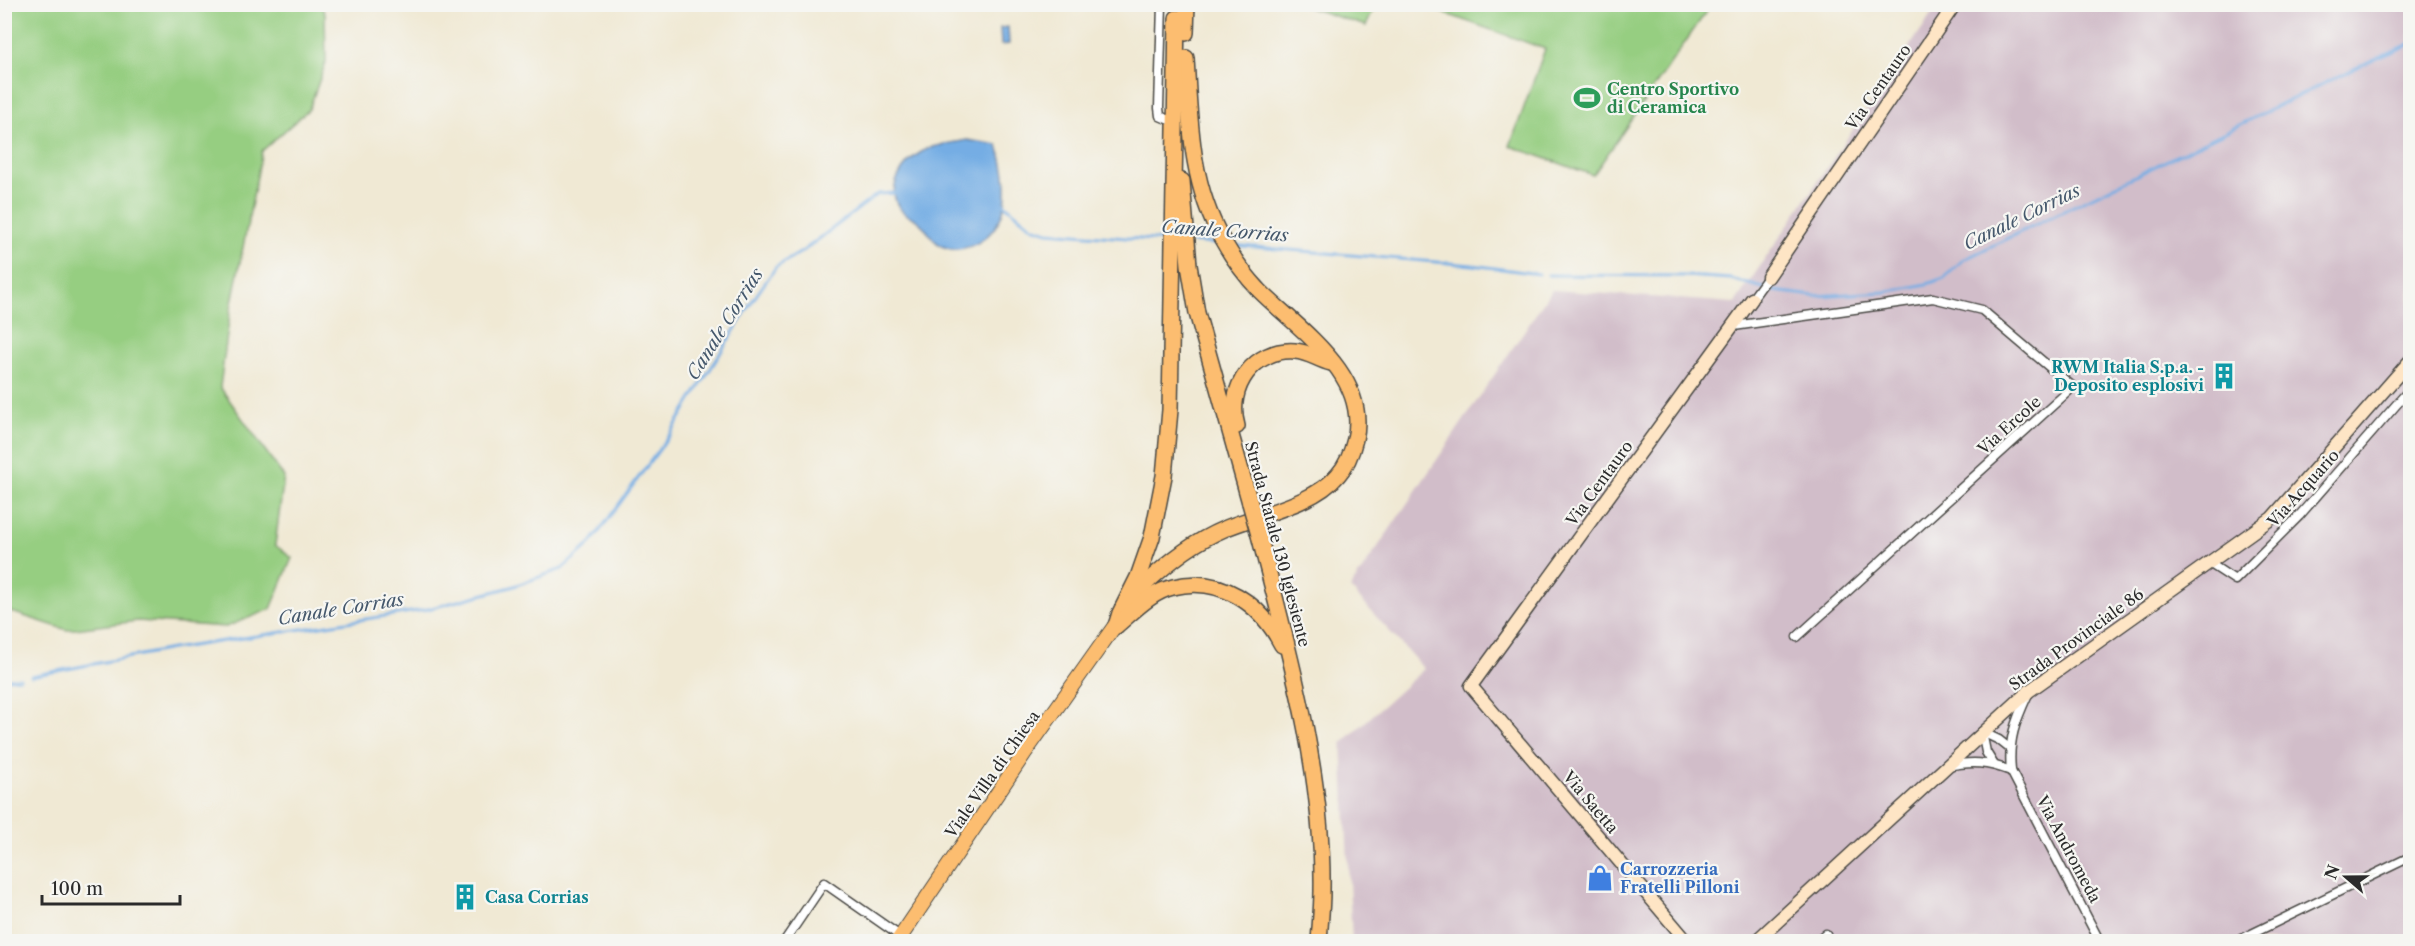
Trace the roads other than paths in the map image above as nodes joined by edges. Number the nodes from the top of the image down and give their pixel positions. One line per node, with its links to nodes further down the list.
1 (1162, 4): 6 (street)
2 (1187, 4): 5 (highway, Strada Statale 130 Iglesiente)
3 (1955, 4): 9 (street, Via Centauro)
4 (1177, 11): 6 (highway); 7 (highway, Strada Statale 130 Iglesiente)
5 (1186, 58): 7 (highway, Strada Statale 130 Iglesiente); 13 (highway)
6 (1174, 122): 8 (highway)
7 (1180, 159): 8 (highway, Strada Statale 130 Iglesiente)
8 (1179, 236): 15 (highway, Strada Statale 130 Iglesiente); 18 (highway)
9 (1768, 277): 10 (street)
10 (1752, 299): 11 (street, Via Centauro)
11 (1734, 326): 20 (street, Via Ercole); 21 (street, Via Centauro)
12 (2410, 360): 16 (street, Strada Provinciale 86)
13 (1335, 364): 15 (highway); 17 (highway)
14 (2410, 389): 16 (street, Via Acquario)
15 (1250, 501): 19 (highway, Strada Statale 130 Iglesiente, bridge)
16 (2209, 563): 22 (street, Strada Provinciale 86)
17 (1143, 586): 18 (main road, Viale Villa di Chiesa)
18 (1116, 626): 19 (highway); 30 (main road, Viale Villa di Chiesa)
19 (1280, 633): 33 (highway, Strada Statale 130 Iglesiente)
20 (1797, 637)
21 (1471, 686): 31 (street, Via Saetta)
22 (2029, 691): 23 (street, Strada Provinciale 86); 24 (street, Via Andromeda)
23 (1982, 732): 24 (street); 25 (street); 26 (street, Strada Provinciale 86)
24 (2009, 748): 27 (street, Via Andromeda)
25 (1994, 765): 26 (street); 27 (street)
26 (1944, 766): 34 (street, Strada Provinciale 86)
27 (2011, 771): 36 (street, Via Andromeda)
28 (2410, 857): 37 (street)
29 (1826, 934): 35 (street)
30 (898, 939): 32 (street)
31 (1687, 941)
32 (784, 942)
33 (1319, 942)
34 (1755, 942)
35 (1817, 942)
36 (2100, 942)
37 (2235, 942)

